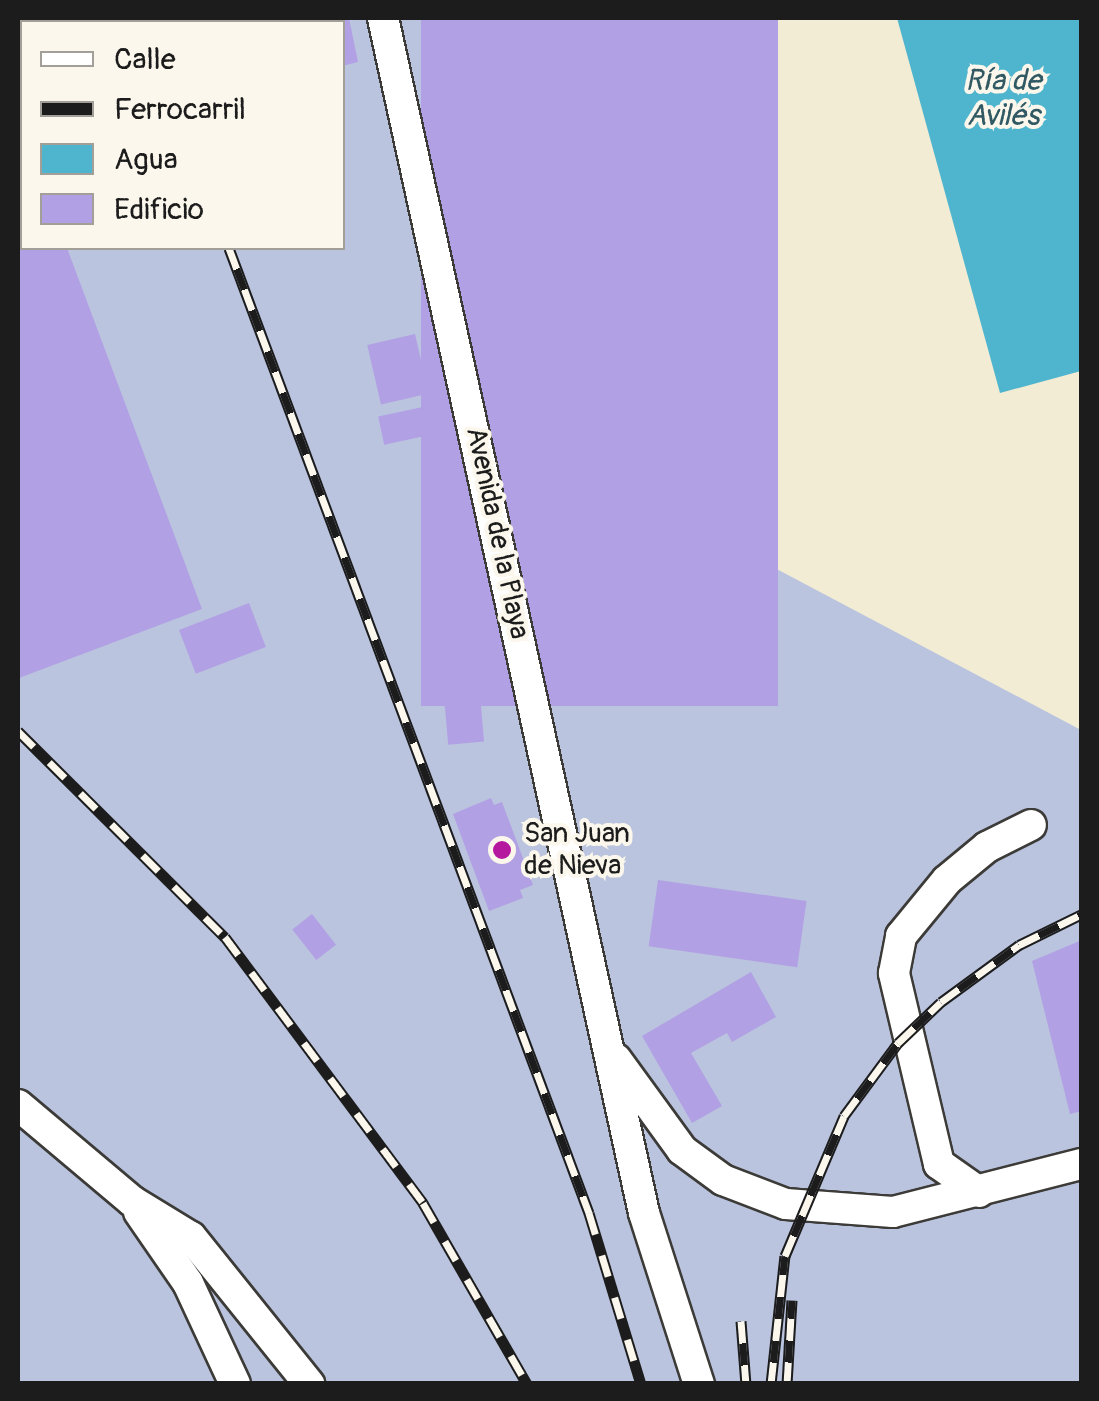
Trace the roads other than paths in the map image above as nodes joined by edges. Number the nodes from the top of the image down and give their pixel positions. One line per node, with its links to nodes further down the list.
1 (384, 18): 3 (street, Avenida de la Playa)
2 (1031, 825): 6 (street)
3 (608, 1048): 6 (street, Avenida de la Playa); 10 (street, Avenida de la Playa)
4 (18, 1106): 7 (street)
5 (1082, 1164): 6 (street, Avenida de la Playa)
6 (979, 1192)
7 (132, 1201): 8 (street); 9 (street)
8 (235, 1384)
9 (310, 1384)
10 (699, 1384)

